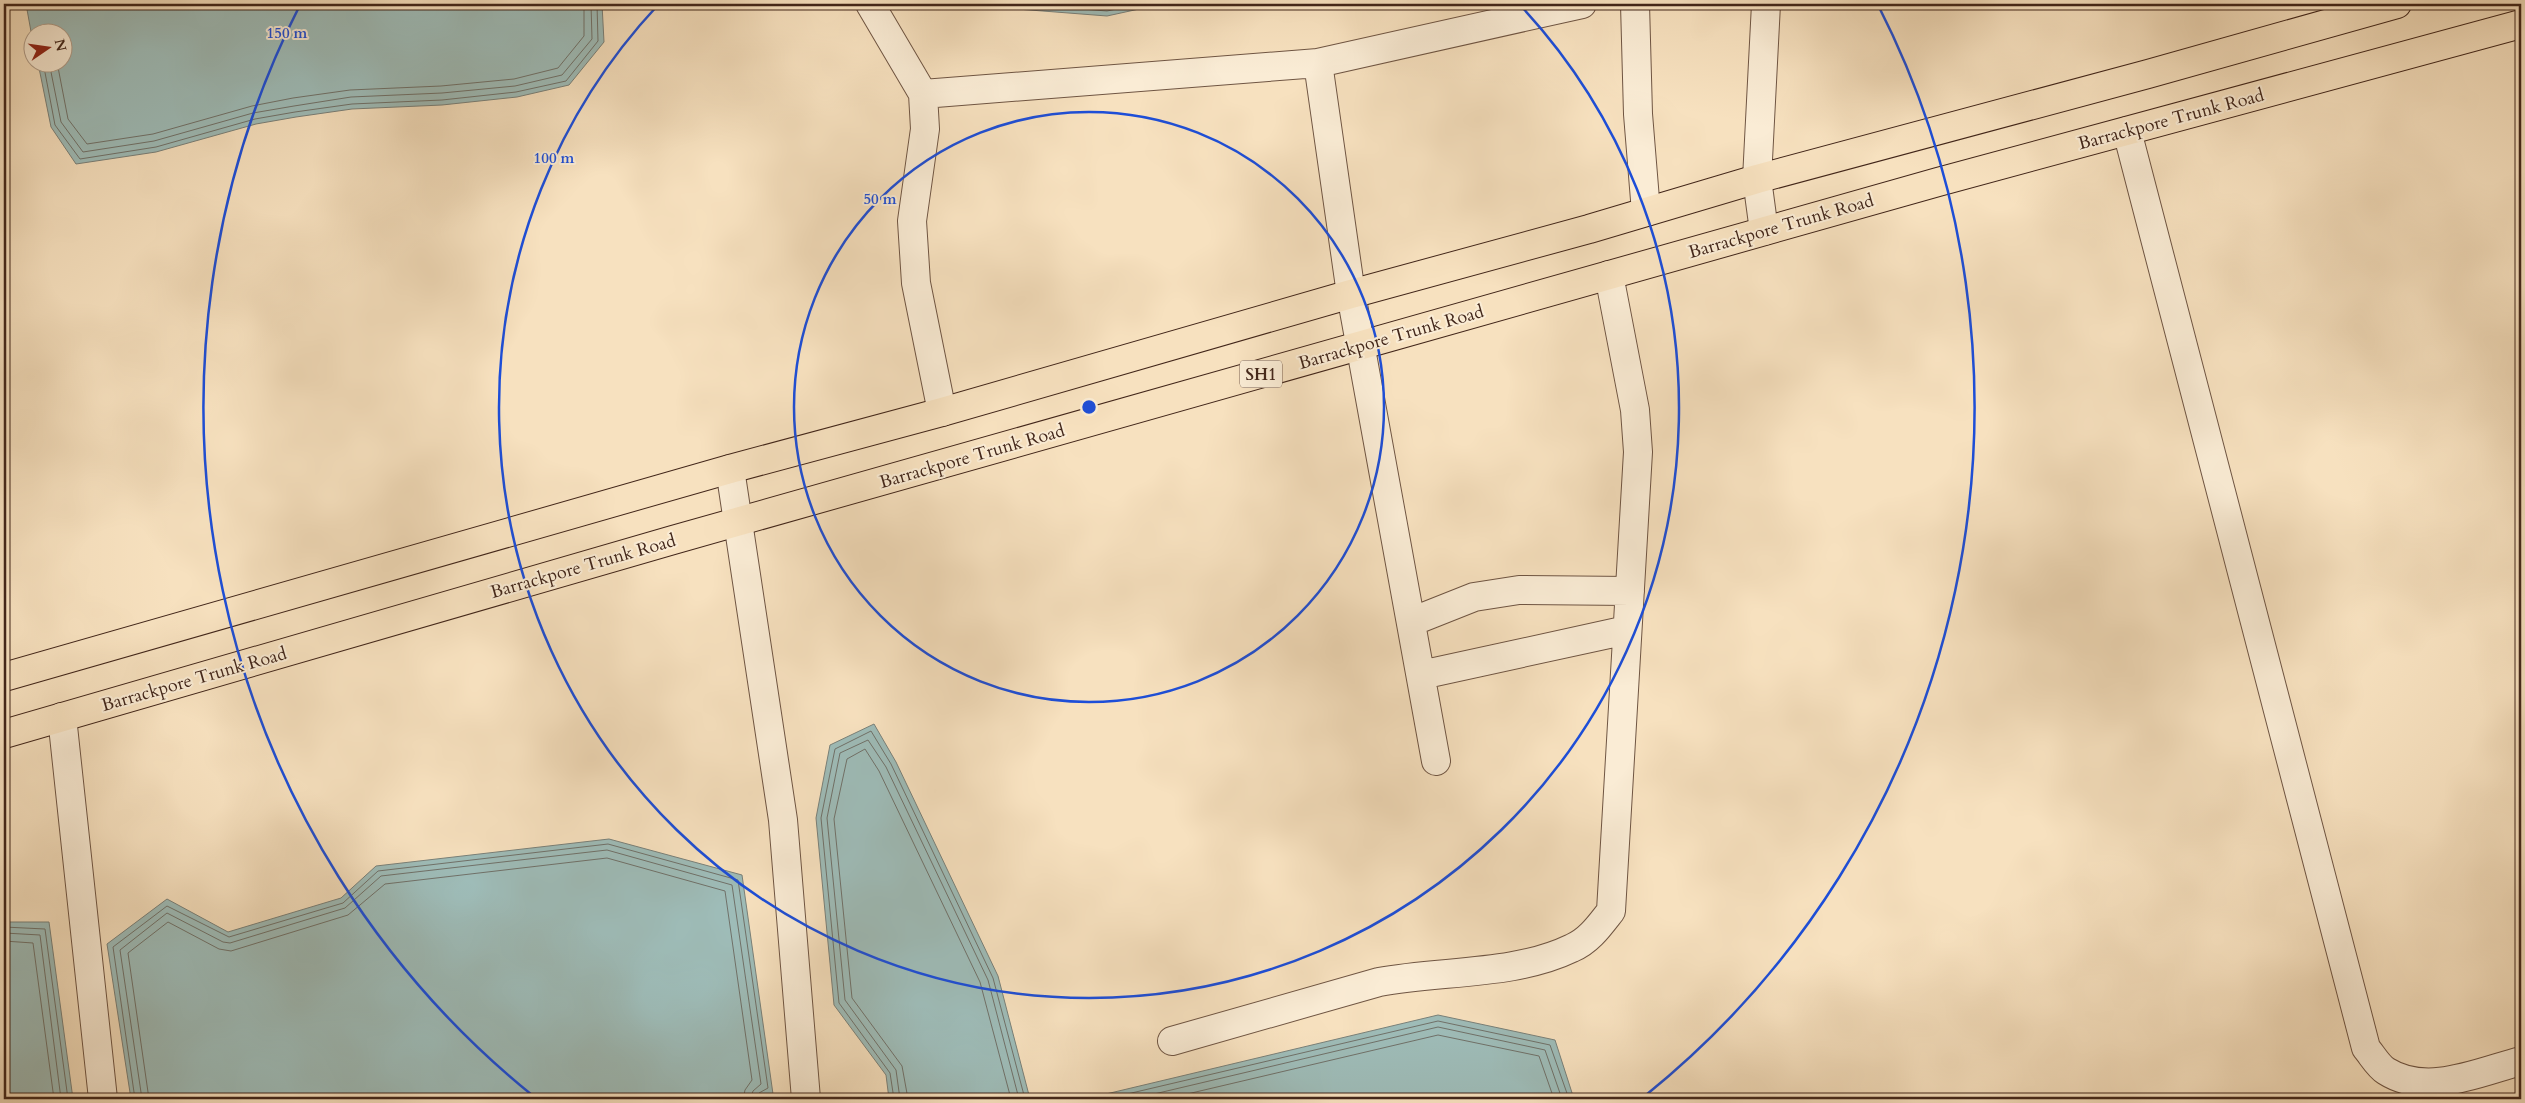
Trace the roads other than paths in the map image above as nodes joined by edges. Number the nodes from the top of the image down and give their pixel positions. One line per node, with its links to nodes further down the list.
1 (870, 4): 8 (street)
2 (1582, 4): 7 (street)
3 (1635, 4): 11 (street)
4 (1766, 4): 10 (street)
5 (2397, 4): 10 (main road)
6 (2521, 24): 9 (main road, Barrackpore Trunk Road / SH1)
7 (1318, 63): 8 (street); 14 (street)
8 (922, 94): 16 (street)
9 (2127, 131): 12 (main road, Barrackpore Trunk Road / SH1); 28 (street)
10 (1757, 179): 11 (main road); 12 (street)
11 (1646, 212): 14 (main road)
12 (1764, 231): 13 (main road, Barrackpore Trunk Road / SH1)
13 (1609, 275): 15 (main road, Barrackpore Trunk Road / SH1); 19 (street)
14 (1352, 294): 15 (street); 16 (main road)
15 (1361, 345): 18 (main road, Barrackpore Trunk Road / SH1); 20 (street)
16 (942, 412): 17 (main road)
17 (730, 469): 18 (street); 23 (main road)
18 (737, 522): 24 (main road, Barrackpore Trunk Road / SH1); 30 (street)
19 (1630, 590): 20 (street); 21 (street)
20 (1411, 622): 22 (street)
21 (1627, 630): 22 (street); 27 (street)
22 (1421, 675): 26 (street)
23 (4, 677)
24 (62, 717): 25 (main road, Barrackpore Trunk Road / SH1); 29 (street)
25 (4, 734)
26 (1436, 761)
27 (1172, 1041)
28 (2521, 1061)
29 (103, 1099)
30 (806, 1099)

